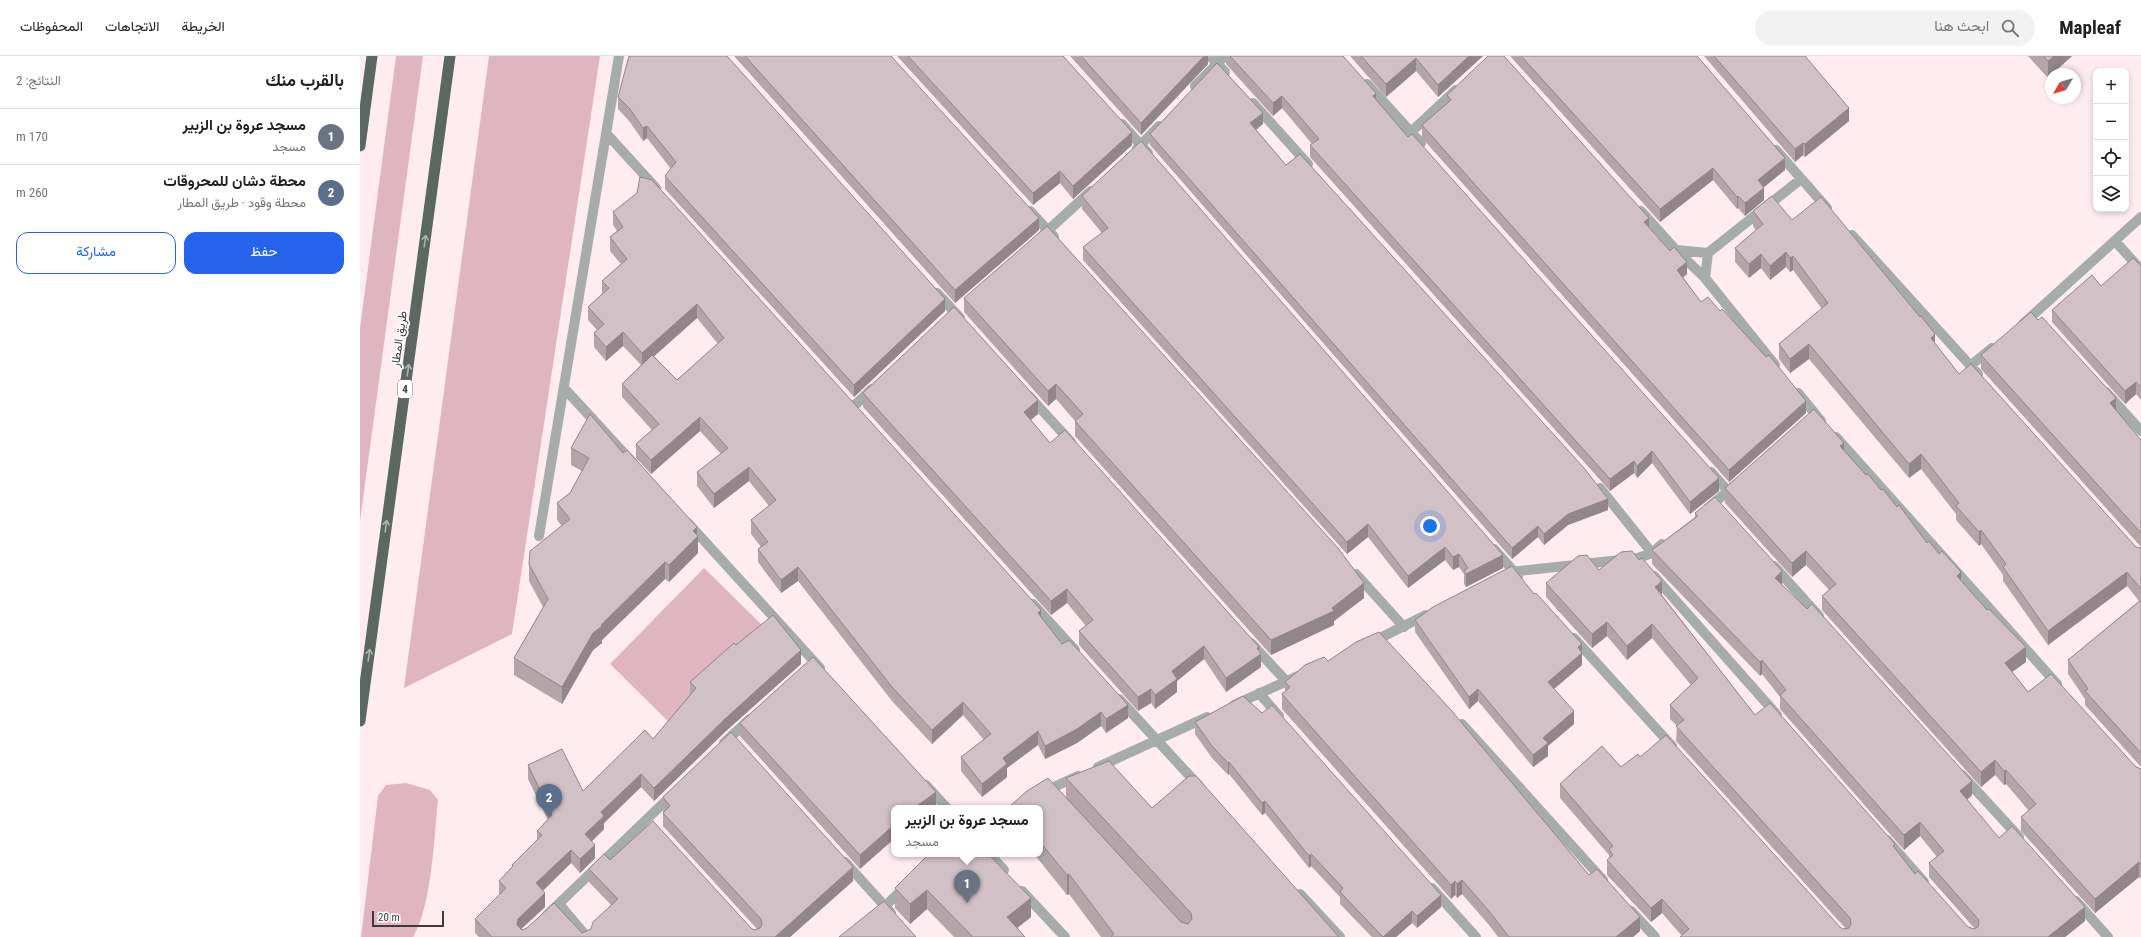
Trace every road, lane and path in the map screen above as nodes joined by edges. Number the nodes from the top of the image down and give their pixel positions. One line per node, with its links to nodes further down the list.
1 (372, 56): 16 (highway)
2 (450, 56): 85 (highway, طريق المطار / 4, one-way to 2)
3 (619, 56): 13 (street)
4 (1217, 58): 6 (street); 8 (street)
5 (1357, 74): 12 (street)
6 (1233, 80)
7 (1463, 83): 12 (street)
8 (1190, 92)
9 (1248, 98): 20 (street)
10 (1168, 116): 15 (street)
11 (1116, 117): 15 (street)
12 (1411, 132): 17 (street)
13 (606, 133): 23 (street); 47 (street)
14 (1771, 144): 21 (street)
15 (1141, 145): 18 (street); 19 (street)
16 (360, 146)
17 (1426, 150)
18 (1130, 156)
19 (1157, 163)
20 (1318, 174)
21 (1802, 179): 26 (street); 34 (street)
22 (1100, 183): 29 (street)
23 (664, 197)
24 (1022, 202): 29 (street)
25 (1634, 203): 33 (street)
26 (1833, 214)
27 (2141, 217): 31 (street)
28 (1844, 226): 41 (street)
29 (1048, 231): 30 (street); 32 (street)
30 (1036, 241)
31 (2115, 241): 35 (street); 39 (street)
32 (1059, 242)
33 (1676, 250): 34 (street); 36 (street)
34 (1708, 253): 36 (street)
35 (2141, 270)
36 (1705, 278): 42 (street)
37 (928, 282): 38 (street)
38 (965, 324)
39 (2012, 333)
40 (2000, 342): 41 (street)
41 (1970, 366): 45 (street)
42 (1780, 371)
43 (882, 380): 49 (street)
44 (1790, 383): 80 (street)
45 (1985, 383)
46 (2099, 384): 50 (street)
47 (564, 388): 53 (street); 59 (street)
48 (1023, 388): 51 (street)
49 (854, 406)
50 (2141, 431)
51 (1080, 453)
52 (1702, 461): 56 (street)
53 (638, 469)
54 (1746, 476): 56 (street)
55 (1594, 480): 62 (street)
56 (1728, 491): 58 (street)
57 (681, 516): 78 (street)
58 (1698, 516)
59 (539, 536)
60 (1669, 539): 62 (street)
61 (1486, 540): 66 (street)
62 (1652, 552): 64 (street)
63 (1769, 561): 71 (street)
64 (1644, 564): 66 (street); 87 (street)
65 (1351, 568): 72 (street)
66 (1512, 570): 67 (street); 68 (street)
67 (1499, 577)
68 (1523, 582)
69 (1023, 593): 76 (street)
70 (1438, 609): 72 (street)
71 (1827, 625)
72 (1404, 627): 75 (street)
73 (1566, 629): 90 (street)
74 (1244, 634): 79 (street)
75 (1362, 646)
76 (1082, 658)
77 (1307, 672): 79 (street)
78 (830, 678)
79 (1286, 681): 82 (street)
80 (2062, 689)
81 (1113, 693): 88 (street)
82 (1259, 694): 86 (street); 88 (street)
83 (758, 711): 89 (street)
84 (1458, 719): 104 (street)
85 (360, 721)
86 (1285, 723)
87 (1785, 724)
88 (1156, 740): 94 (street); 95 (street)
89 (714, 753)
90 (1679, 754)
91 (1955, 766): 98 (street)
92 (920, 779): 96 (street)
93 (681, 786): 108 (street)
94 (1204, 792)
95 (1032, 797)
96 (944, 805)
97 (1879, 830): 105 (street)
98 (2024, 843)
99 (837, 854): 109 (street)
100 (992, 857): 114 (street)
101 (1423, 878): 116 (street)
102 (912, 880): 109 (street)
103 (1292, 885): 115 (street)
104 (1612, 890)
105 (1931, 890)
106 (2071, 896): 118 (street)
107 (1623, 902): 117 (street)
108 (559, 904): 112 (street); 113 (street)
109 (885, 906): 110 (street); 111 (street)
110 (873, 917)
111 (899, 922)
112 (538, 923)
113 (587, 937)
114 (1064, 937)
115 (1340, 937)
116 (1476, 937)
117 (1655, 937)
118 (2108, 937)

